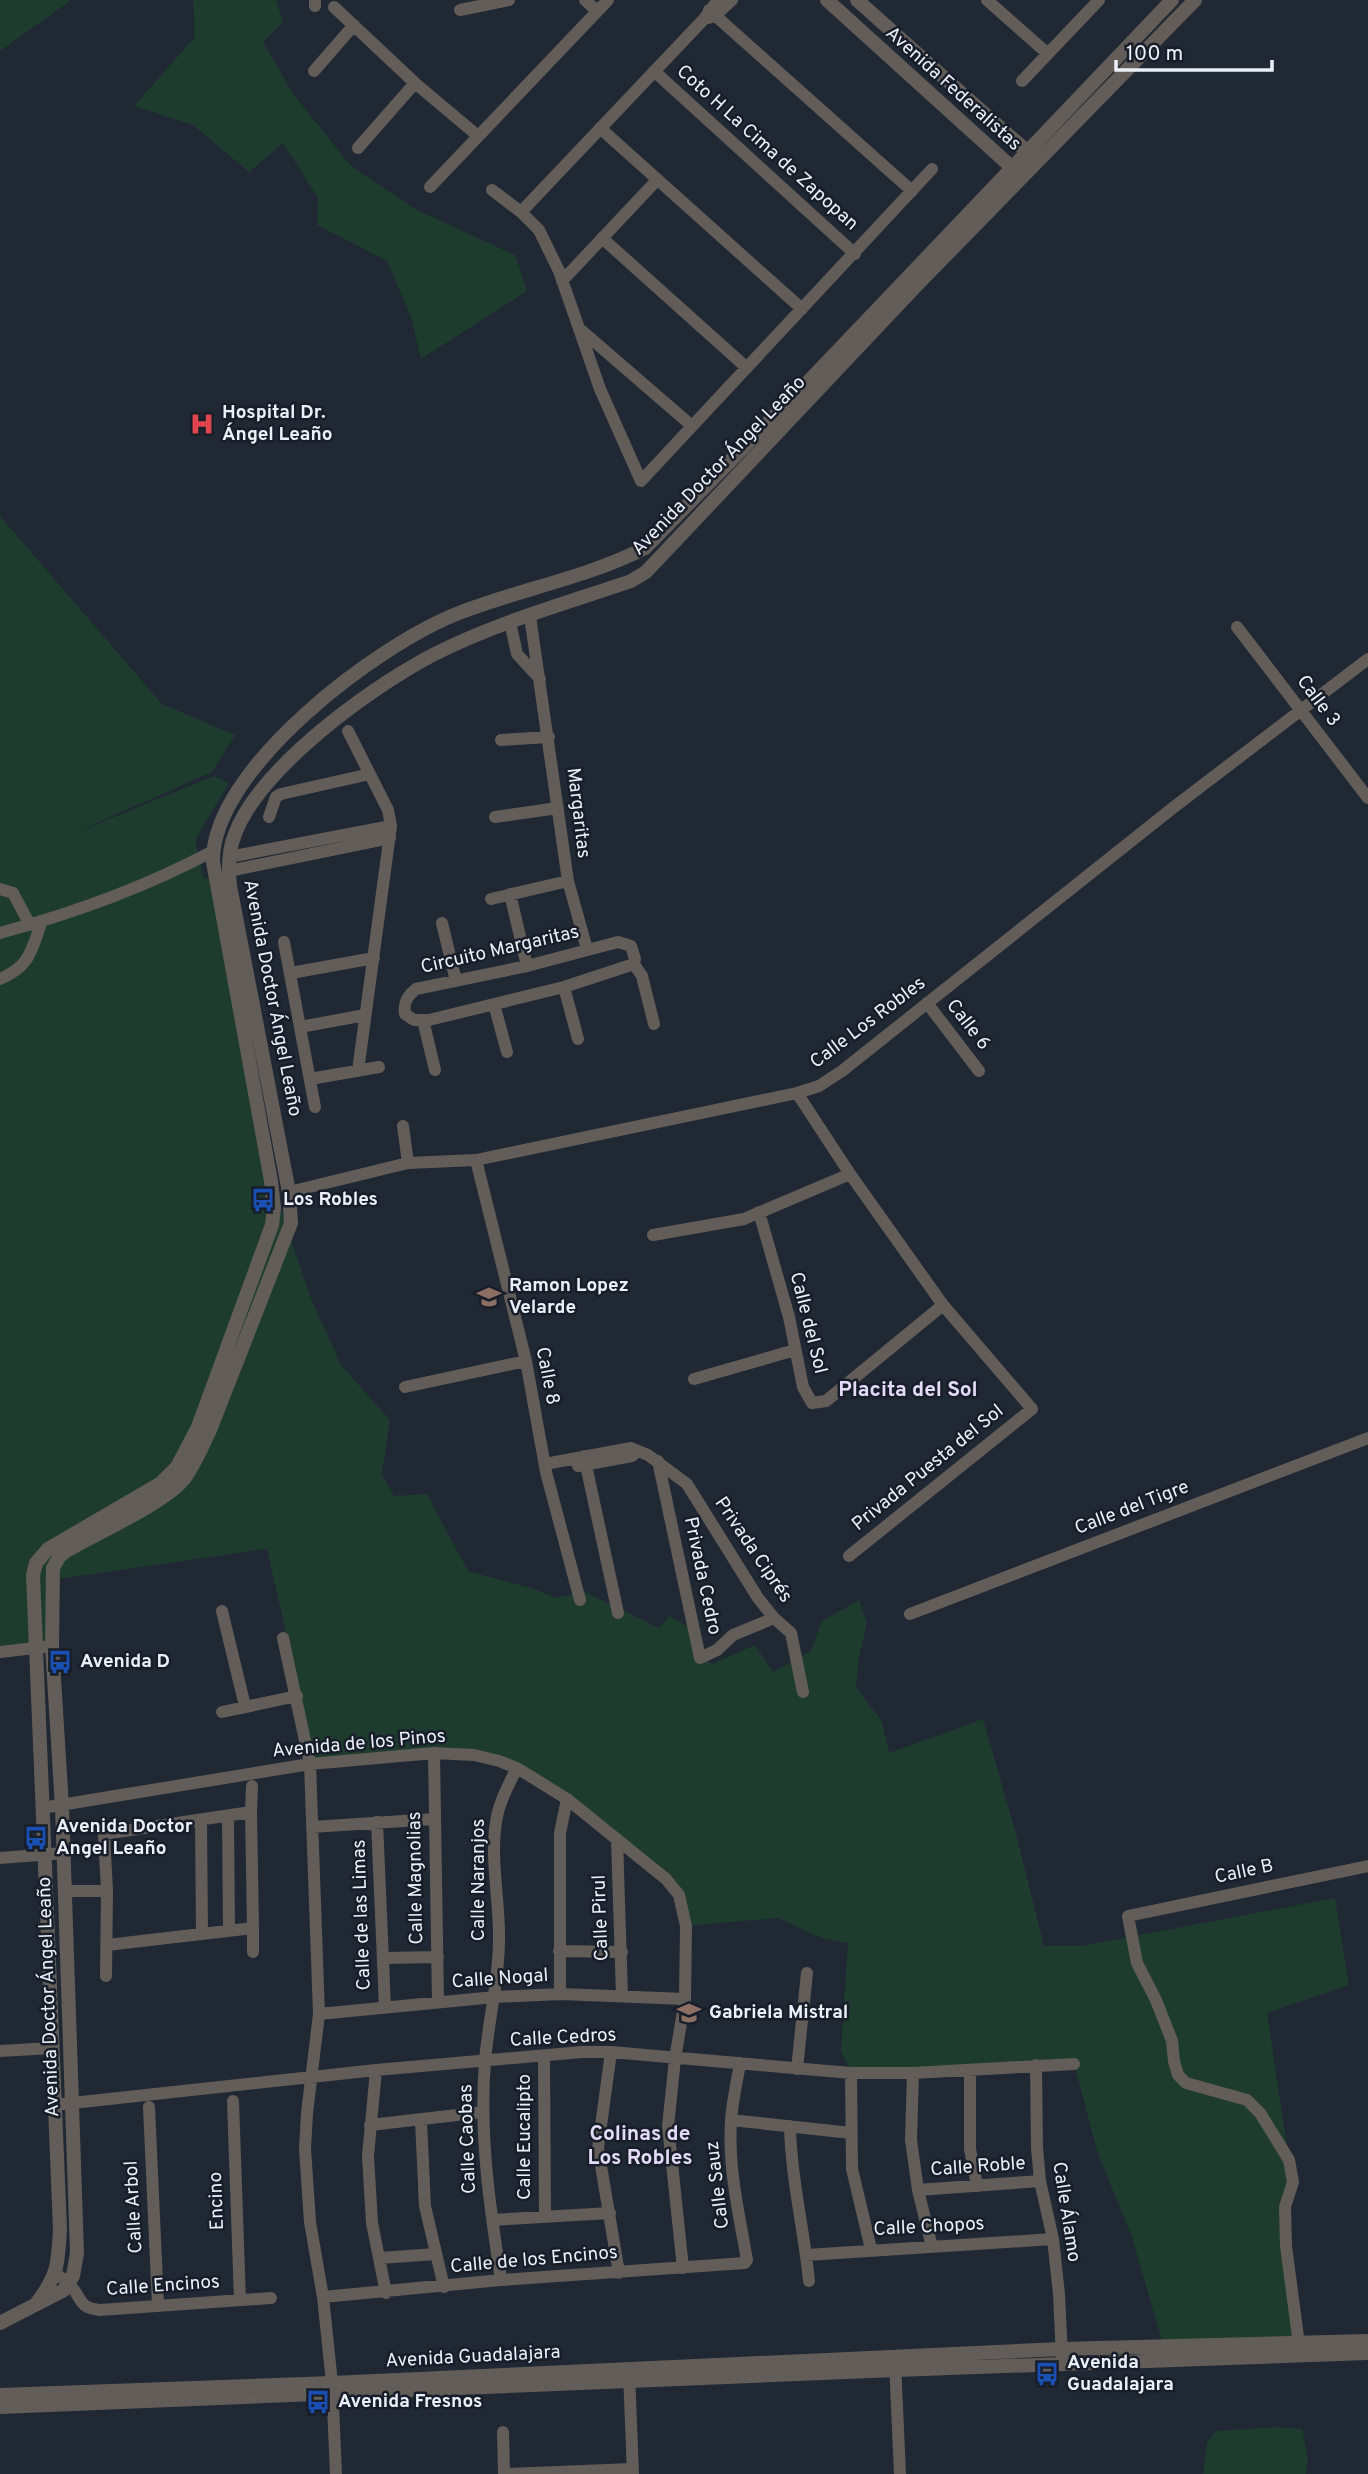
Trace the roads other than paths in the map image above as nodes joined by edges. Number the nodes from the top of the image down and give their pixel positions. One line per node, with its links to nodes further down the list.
1 (509, 0): 12 (street)
2 (585, 0): 13 (street)
3 (608, 0): 13 (street)
4 (732, 0): 14 (street, Coto H La Cima de Zapopan)
5 (827, 0): 28 (street, Avenida Federalistas)
6 (857, 0): 26 (street, Avenida Federalistas)
7 (987, 0): 16 (street)
8 (1099, 0): 16 (street)
9 (1172, 0): 17 (street, Avenida Doctor Ángel Leaño)
10 (1195, 0): 18 (street, Avenida Doctor Ángel Leaño)
11 (334, 7): 15 (street)
12 (460, 10)
13 (597, 11): 24 (street)
14 (711, 11): 20 (street, Coto H La Cima de Zapopan); 32 (street)
15 (354, 25): 19 (street); 22 (street)
16 (1048, 54): 21 (street)
17 (1117, 57): 18 (street); 26 (street, Avenida Doctor Ángel Leaño)
18 (1128, 68): 26 (street, Avenida Doctor Ángel Leaño)
19 (314, 71)
20 (654, 71): 23 (street, Coto H La Cima de Zapopan); 35 (street, Coto H La Cima de Zapopan)
21 (1022, 81)
22 (415, 83): 24 (street); 25 (street)
23 (600, 128): 29 (street); 33 (street, Coto H La Cima de Zapopan)
24 (478, 136): 30 (street)
25 (358, 148)
26 (1033, 156): 28 (street, Avenida Doctor Ángel Leaño)
27 (932, 169): 32 (street, Coto H La Cima de Zapopan)
28 (1018, 173): 41 (street, Avenida Doctor Ángel Leaño); 56 (street, Avenida Doctor Ángel Leaño)
29 (657, 180): 34 (street); 37 (street)
30 (430, 187)
31 (492, 190): 33 (street, Coto H La Cima de Zapopan)
32 (912, 191): 35 (street, Coto H La Cima de Zapopan)
33 (521, 212): 36 (street, Coto H La Cima de Zapopan)
34 (602, 238): 36 (street); 39 (street)
35 (855, 254): 37 (street, Coto H La Cima de Zapopan)
36 (562, 281): 38 (street, Coto H La Cima de Zapopan)
37 (802, 309): 39 (street, Coto H La Cima de Zapopan)
38 (579, 328): 40 (street, Coto H La Cima de Zapopan); 40 (street, Coto H La Cima de Zapopan)
39 (747, 368): 40 (street, Coto H La Cima de Zapopan)
40 (692, 426)
41 (530, 616): 42 (street, Avenida Doctor Ángel Leaño); 45 (street, Margaritas)
42 (510, 622): 45 (street); 57 (street, Avenida Doctor Ángel Leaño)
43 (1237, 627): 46 (street, Calle 3)
44 (1368, 659): 46 (street, Calle Los Robles)
45 (541, 679): 48 (street, Margaritas)
46 (1301, 710): 51 (street, Calle 3); 74 (street, Calle Los Robles)
47 (348, 731): 50 (street)
48 (549, 737): 49 (street); 52 (street, Margaritas)
49 (500, 740)
50 (370, 774): 53 (street); 55 (street)
51 (1368, 798)
52 (558, 808): 54 (street); 58 (street, Margaritas)
53 (269, 817)
54 (495, 817)
55 (391, 832): 57 (street); 67 (street)
56 (213, 851): 62 (street); 107 (street, Avenida Doctor Ángel Leaño)
57 (229, 864): 93 (street, Avenida Doctor Ángel Leaño)
58 (568, 881): 60 (street); 66 (street, Margaritas)
59 (0, 889): 62 (street)
60 (510, 894): 61 (street); 69 (street)
61 (491, 899)
62 (36, 923): 64 (street); 71 (street)
63 (442, 923): 72 (street)
64 (0, 933)
65 (284, 942): 70 (street)
66 (587, 949): 68 (street, Circuito Margaritas); 69 (street, Circuito Margaritas)
67 (374, 957): 70 (street); 76 (street)
68 (634, 964): 73 (street); 78 (street, Circuito Margaritas)
69 (527, 966): 72 (street, Circuito Margaritas)
70 (291, 973): 79 (street)
71 (0, 979)
72 (456, 981): 77 (street, Circuito Margaritas)
73 (564, 987): 75 (street); 80 (street)
74 (927, 1003): 85 (street, Calle 6); 87 (street, Calle Los Robles)
75 (494, 1004): 77 (street); 81 (street)
76 (365, 1015): 79 (street); 84 (street)
77 (423, 1020): 83 (street)
78 (653, 1024)
79 (300, 1027): 86 (street)
80 (578, 1039)
81 (507, 1052)
82 (379, 1067): 84 (street)
83 (435, 1070)
84 (358, 1071): 86 (street)
85 (979, 1071)
86 (310, 1079): 88 (street)
87 (797, 1093): 90 (street, Calle Los Robles); 92 (street)
88 (315, 1107)
89 (403, 1126): 91 (street)
90 (476, 1160): 91 (street, Calle Los Robles); 98 (street, Calle 8)
91 (408, 1163): 93 (street, Calle Los Robles)
92 (850, 1174): 94 (street); 96 (street)
93 (289, 1192): 106 (street, Avenida Doctor Ángel Leaño)
94 (759, 1212): 95 (street); 97 (street, Calle del Sol)
95 (653, 1236)
96 (943, 1305): 97 (street, Calle del Sol); 105 (street, Privada Puesta del Sol)
97 (795, 1350): 99 (street)
98 (526, 1361): 100 (street); 104 (street, Calle 8)
99 (694, 1379)
100 (405, 1387)
101 (1368, 1438): 111 (street, Calle del Tigre)
102 (585, 1460): 103 (street, Privada Ciprés); 104 (street, Privada Ciprés); 110 (street)
103 (657, 1461): 112 (street, Privada Ciprés); 112 (street, Privada Cedro)
104 (546, 1468): 108 (street, Calle 8)
105 (849, 1556)
106 (52, 1595): 107 (street); 114 (street, Avenida Doctor Ángel Leaño)
107 (33, 1597): 115 (street, Avenida Doctor Ángel Leaño)
108 (580, 1600)
109 (222, 1611): 119 (street)
110 (618, 1613)
111 (910, 1614)
112 (774, 1618): 117 (street, Privada Ciprés)
113 (283, 1638): 118 (street)
114 (52, 1646): 115 (street); 126 (street, Avenida Doctor Ángel Leaño)
115 (37, 1647): 116 (street); 127 (street, Avenida Doctor Ángel Leaño)
116 (0, 1652)
117 (803, 1692)
118 (297, 1696): 119 (street); 122 (street)
119 (245, 1706): 120 (street)
120 (222, 1712)
121 (434, 1753): 122 (street, Avenida de los Pinos); 123 (street, Avenida de los Pinos); 130 (street, Calle Magnolias)
122 (310, 1764): 126 (street, Avenida de los Pinos); 133 (street)
123 (517, 1768): 125 (street, Avenida de los Pinos); 154 (street, Calle Naranjos)
124 (252, 1786): 128 (street)
125 (567, 1800): 134 (street, Avenida de los Pinos); 145 (street)
126 (62, 1807): 127 (street, Avenida de los Pinos); 135 (street, Avenida Doctor Ángel Leaño)
127 (42, 1808): 136 (street, Avenida Doctor Ángel Leaño)
128 (251, 1812): 129 (street); 141 (street)
129 (228, 1817): 131 (street); 142 (street)
130 (434, 1819): 132 (street); 148 (street, Calle Magnolias)
131 (201, 1821): 140 (street); 143 (street)
132 (377, 1822): 133 (street); 149 (street, Calle de las Limas)
133 (312, 1826): 158 (street)
134 (617, 1839): 147 (street, Calle Pirul); 155 (street, Avenida de los Pinos)
135 (64, 1853): 136 (street); 139 (street, Avenida Doctor Ángel Leaño)
136 (44, 1854): 137 (street); 159 (street, Avenida Doctor Ángel Leaño)
137 (0, 1858)
138 (1368, 1866): 212 (street, Calle B)
139 (65, 1891): 140 (street); 175 (street, Avenida Doctor Ángel Leaño)
140 (107, 1891): 144 (street)
141 (253, 1928): 142 (street); 146 (street)
142 (229, 1930): 143 (street)
143 (202, 1934): 144 (street)
144 (107, 1945): 151 (street)
145 (559, 1951): 147 (street, Calle Nogal); 152 (street)
146 (253, 1952)
147 (622, 1952): 153 (street, Calle Pirul)
148 (438, 1957): 149 (street, Calle Nogal); 156 (street, Calle Magnolias)
149 (384, 1958): 157 (street, Calle de las Limas)
150 (807, 1973): 168 (street)
151 (106, 1976)
152 (560, 1994): 153 (street, Calle Nogal); 154 (street, Calle Nogal)
153 (622, 1996): 155 (street, Calle Nogal)
154 (495, 1997): 156 (street, Calle Nogal); 164 (street, Calle Caobas)
155 (685, 1999): 163 (street, Avenida de los Pinos)
156 (438, 2002): 157 (street, Calle Nogal)
157 (385, 2007): 158 (street, Calle Nogal)
158 (319, 2014): 173 (street)
159 (52, 2048): 160 (street); 176 (street, Avenida Doctor Ángel Leaño)
160 (0, 2051)
161 (611, 2052): 162 (street, Calle Cedros); 163 (street, Calle Cedros); 187 (street)
162 (544, 2057): 164 (street, Calle Cedros); 188 (street, Calle Eucalipto)
163 (675, 2059): 165 (street, Calle Cedros); 197 (street, Avenida de los Pinos)
164 (485, 2061): 169 (street, Calle Cedros); 178 (street, Calle Caobas)
165 (740, 2063): 168 (street, Calle Cedros); 179 (street, Calle Sauz)
166 (1074, 2064): 167 (street, Calle Cedros)
167 (1036, 2065): 170 (street, Calle Cedros); 184 (street, Calle Álamo)
168 (797, 2069): 171 (street, Calle Cedros)
169 (376, 2070): 173 (street, Calle Cedros); 181 (street)
170 (970, 2070): 172 (street, Calle Cedros); 185 (street)
171 (851, 2073): 172 (street, Calle Cedros); 183 (street)
172 (913, 2073): 186 (street)
173 (312, 2078): 175 (street, Calle Cedros); 205 (street)
174 (233, 2101): 207 (street, Encino)
175 (72, 2104): 176 (street, Calle Cedros); 202 (street, Avenida Doctor Ángel Leaño)
176 (54, 2105): 199 (street, Avenida Doctor Ángel Leaño)
177 (149, 2107): 209 (street, Calle Arbol)
178 (483, 2112): 180 (street); 189 (street, Calle Caobas)
179 (731, 2120): 182 (street); 196 (street, Calle Sauz)
180 (421, 2121): 181 (street); 193 (street)
181 (370, 2125): 195 (street)
182 (790, 2126): 183 (street); 194 (street)
183 (851, 2133): 192 (street)
184 (1040, 2181): 185 (street, Calle Roble); 190 (street, Calle Álamo)
185 (977, 2186): 186 (street, Calle Roble)
186 (918, 2190): 191 (street)
187 (610, 2213): 188 (street); 198 (street)
188 (545, 2217): 189 (street)
189 (492, 2220): 200 (street, Calle Caobas)
190 (1053, 2239): 191 (street, Calle Chopos); 214 (street, Calle Álamo)
191 (932, 2247): 192 (street, Calle Chopos)
192 (871, 2249): 194 (street, Calle Chopos)
193 (436, 2254): 195 (street); 203 (street)
194 (807, 2255): 201 (street)
195 (380, 2258): 204 (street)
196 (747, 2262): 197 (street, Calle de los Encinos)
197 (682, 2268): 198 (street, Calle de los Encinos)
198 (619, 2273): 200 (street, Calle de los Encinos)
199 (56, 2274): 202 (street); 208 (street, Avenida Doctor Ángel Leaño)
200 (500, 2280): 203 (street, Calle de los Encinos)
201 (810, 2281)
202 (70, 2284): 208 (street, Avenida Doctor Ángel Leaño); 209 (street, Calle Encinos)
203 (444, 2287): 204 (street, Calle de los Encinos)
204 (386, 2293): 205 (street, Calle de los Encinos)
205 (323, 2297): 217 (street)
206 (271, 2298): 207 (street, Calle Encinos)
207 (240, 2300): 209 (street, Calle Encinos)
208 (35, 2305): 210 (street, Avenida Doctor Ángel Leaño)
209 (158, 2305)
210 (0, 2323)
211 (1368, 2341): 212 (street, Avenida Guadalajara)
212 (1300, 2349): 213 (street, Avenida Guadalajara); 214 (street, Avenida Guadalajara)
213 (1368, 2353)
214 (1062, 2357): 215 (street, Avenida Guadalajara)
215 (895, 2363): 216 (street, Avenida Guadalajara); 225 (street)
216 (629, 2376): 217 (street, Avenida Guadalajara); 222 (street)
217 (332, 2389): 219 (street, Avenida Guadalajara); 223 (street)
218 (0, 2395): 219 (street, Avenida Guadalajara)
219 (65, 2399): 220 (street, Avenida Guadalajara)
220 (0, 2407)
221 (503, 2432): 224 (street)
222 (632, 2471): 224 (street)
223 (336, 2474)
224 (506, 2474)
225 (900, 2474)

